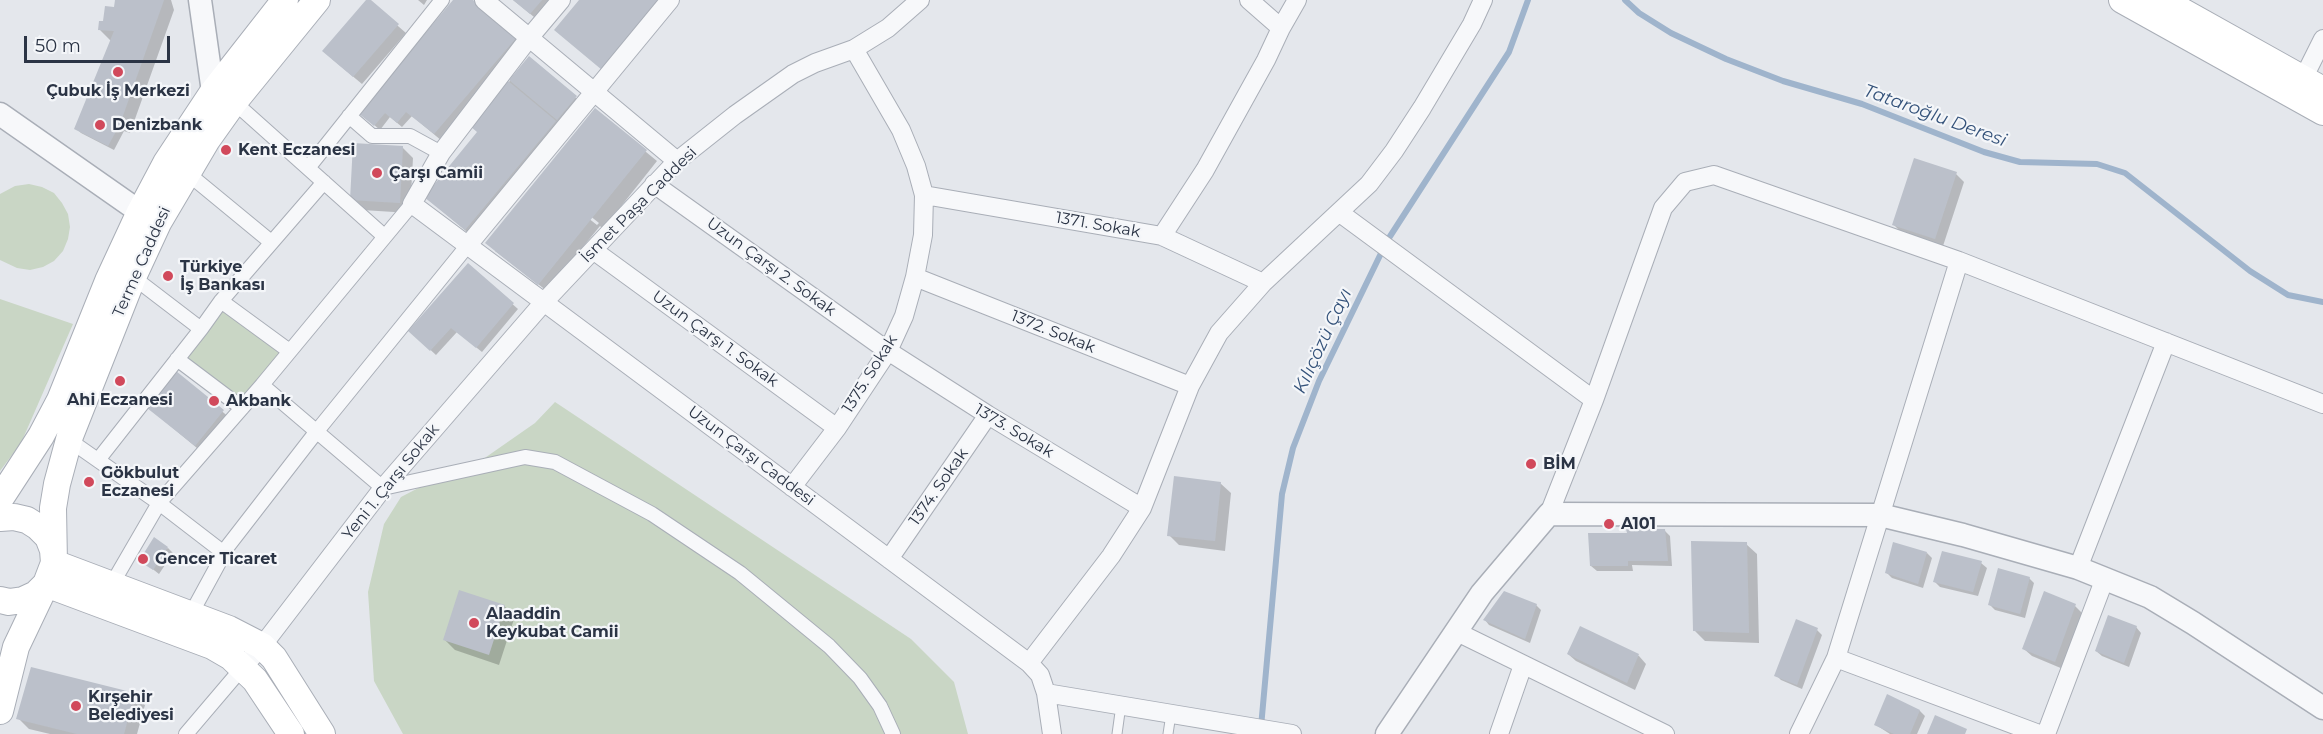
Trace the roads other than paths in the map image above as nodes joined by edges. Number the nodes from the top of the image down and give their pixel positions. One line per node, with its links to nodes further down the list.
1 (200, 0): 20 (street)
2 (285, 0): 20 (main road, Terme Caddesi)
3 (317, 0): 20 (main road, Terme Caddesi)
4 (442, 0): 23 (street)
5 (484, 0): 15 (street)
6 (561, 0): 15 (street)
7 (670, 0): 19 (street)
8 (1249, 0): 14 (street)
9 (1297, 0): 14 (street)
10 (1483, 0): 33 (street)
11 (2122, 0): 21 (main road)
12 (2162, 0): 18 (main road)
13 (915, 1): 17 (street, İsmet Paşa Caddesi)
14 (1281, 28): 35 (street)
15 (529, 38): 19 (street); 24 (street)
16 (2323, 39): 18 (street)
17 (854, 50): 25 (street, İsmet Paşa Caddesi); 30 (street, 1375. Sokak)
18 (2313, 84)
19 (594, 93): 25 (street); 37 (street)
20 (223, 97): 26 (street); 27 (main road, Terme Caddesi); 32 (main road, Terme Caddesi)
21 (2323, 112)
22 (0, 114): 32 (street)
23 (349, 116): 24 (street); 26 (street)
24 (441, 153): 31 (street)
25 (677, 160): 29 (street, İsmet Paşa Caddesi)
26 (308, 168): 28 (street)
27 (186, 172): 36 (street); 40 (main road, Terme Caddesi)
28 (324, 182): 34 (street); 36 (street)
29 (654, 184): 38 (street, İsmet Paşa Caddesi); 48 (street, Uzun Çarşı 2. Sokak)
30 (924, 195): 35 (street, 1371. Sokak); 41 (street, 1375. Sokak)
31 (411, 204): 34 (street); 37 (street, Uzun Çarşı Caddesi)
32 (140, 212): 62 (main road, Terme Caddesi)
33 (1340, 213): 42 (street); 52 (street)
34 (384, 236): 47 (street)
35 (1162, 236): 42 (street, 1371. Sokak)
36 (271, 242): 43 (street)
37 (468, 245): 44 (street, Uzun Çarşı Caddesi); 57 (street)
38 (593, 250): 44 (street, İsmet Paşa Caddesi); 56 (street, Uzun Çarşı 1. Sokak)
39 (1959, 261): 46 (street); 52 (street); 66 (street)
40 (133, 277): 45 (street); 58 (main road, Terme Caddesi)
41 (915, 277): 48 (street, 1375. Sokak); 51 (street, 1372. Sokak)
42 (1263, 283): 51 (street)
43 (221, 301): 45 (street); 47 (street)
44 (544, 302): 60 (street, Uzun Çarşı Caddesi); 61 (street, Yeni 1. Çarşı Sokak)
45 (201, 329): 49 (street)
46 (2166, 342): 53 (street); 70 (street)
47 (288, 350): 50 (street)
48 (888, 351): 55 (street, 1373. Sokak); 56 (street, 1375. Sokak)
49 (177, 359): 54 (street); 59 (street)
50 (262, 385): 54 (street); 57 (street)
51 (1190, 386): 64 (street)
52 (1594, 400): 65 (street)
53 (2323, 404)
54 (242, 408): 63 (street)
55 (988, 415): 64 (street, 1373. Sokak); 69 (street, 1374. Sokak)
56 (837, 428): 60 (street, 1375. Sokak)
57 (317, 431): 61 (street); 68 (street)
58 (69, 440): 59 (street); 71 (main road, Terme Caddesi)
59 (98, 460): 63 (street)
60 (792, 487): 69 (street, Uzun Çarşı Caddesi)
61 (383, 488): 77 (street, Yeni 1. Çarşı Sokak); 91 (street)
62 (0, 499)
63 (159, 502): 68 (street); 73 (street)
64 (1142, 508): 79 (street)
65 (1549, 514): 66 (street); 76 (street)
66 (1880, 515): 70 (street); 78 (street)
67 (0, 518): 71 (main road)
68 (224, 553): 75 (street)
69 (889, 559): 79 (street, Uzun Çarşı Caddesi)
70 (2078, 568): 72 (street)
71 (50, 574): 73 (main road); 74 (main road); 81 (main road); 85 (main road)
72 (2105, 578): 84 (street); 101 (street)
73 (112, 584): 75 (main road)
74 (0, 600)
75 (191, 614): 77 (main road)
76 (1455, 631): 80 (street); 96 (street)
77 (262, 646): 81 (street, Yeni 1. Çarşı Sokak); 90 (main road)
78 (1836, 658): 99 (street); 100 (street)
79 (1029, 663): 82 (street, Uzun Çarşı Caddesi)
80 (1523, 665): 97 (street); 98 (street)
81 (243, 667): 88 (street); 89 (main road)
82 (1046, 693): 83 (street); 92 (street, Uzun Çarşı Caddesi)
83 (1121, 705): 86 (street); 93 (lane)
84 (2323, 708)
85 (0, 711)
86 (1171, 714): 87 (street); 94 (lane)
87 (1233, 729): 95 (street)
88 (186, 734)
89 (291, 734)
90 (322, 734)
91 (893, 734)
92 (1052, 734)
93 (1117, 734)
94 (1168, 734)
95 (1292, 734)
96 (1387, 734)
97 (1499, 734)
98 (1665, 734)
99 (1799, 734)
100 (2039, 734)
101 (2046, 734)

